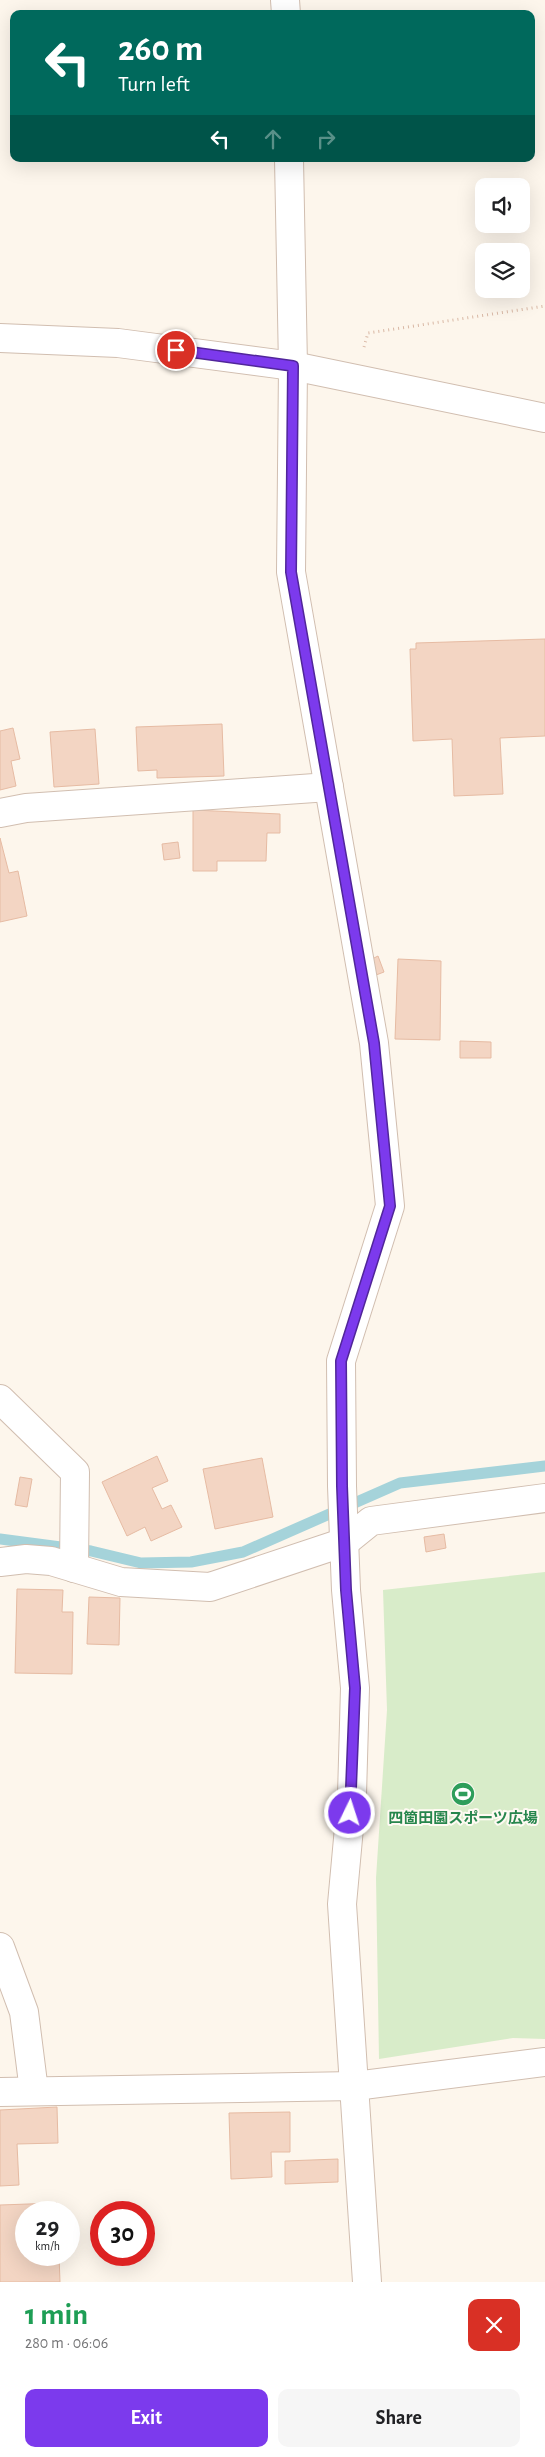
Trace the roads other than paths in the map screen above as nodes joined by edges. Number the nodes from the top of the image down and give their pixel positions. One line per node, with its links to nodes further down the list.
1 (289, 162): 3 (street)
2 (0, 338): 3 (street)
3 (293, 366): 4 (street); 5 (street)
4 (545, 418)
5 (329, 787): 6 (street); 9 (street)
6 (0, 813)
7 (0, 1399): 11 (street)
8 (545, 1498): 9 (street)
9 (344, 1533): 11 (street); 14 (street)
10 (0, 1562): 11 (street)
11 (74, 1568)
12 (0, 1947): 15 (street)
13 (545, 2062): 14 (street)
14 (354, 2086): 15 (street); 17 (street)
15 (34, 2091): 16 (street)
16 (0, 2092)
17 (367, 2282)

